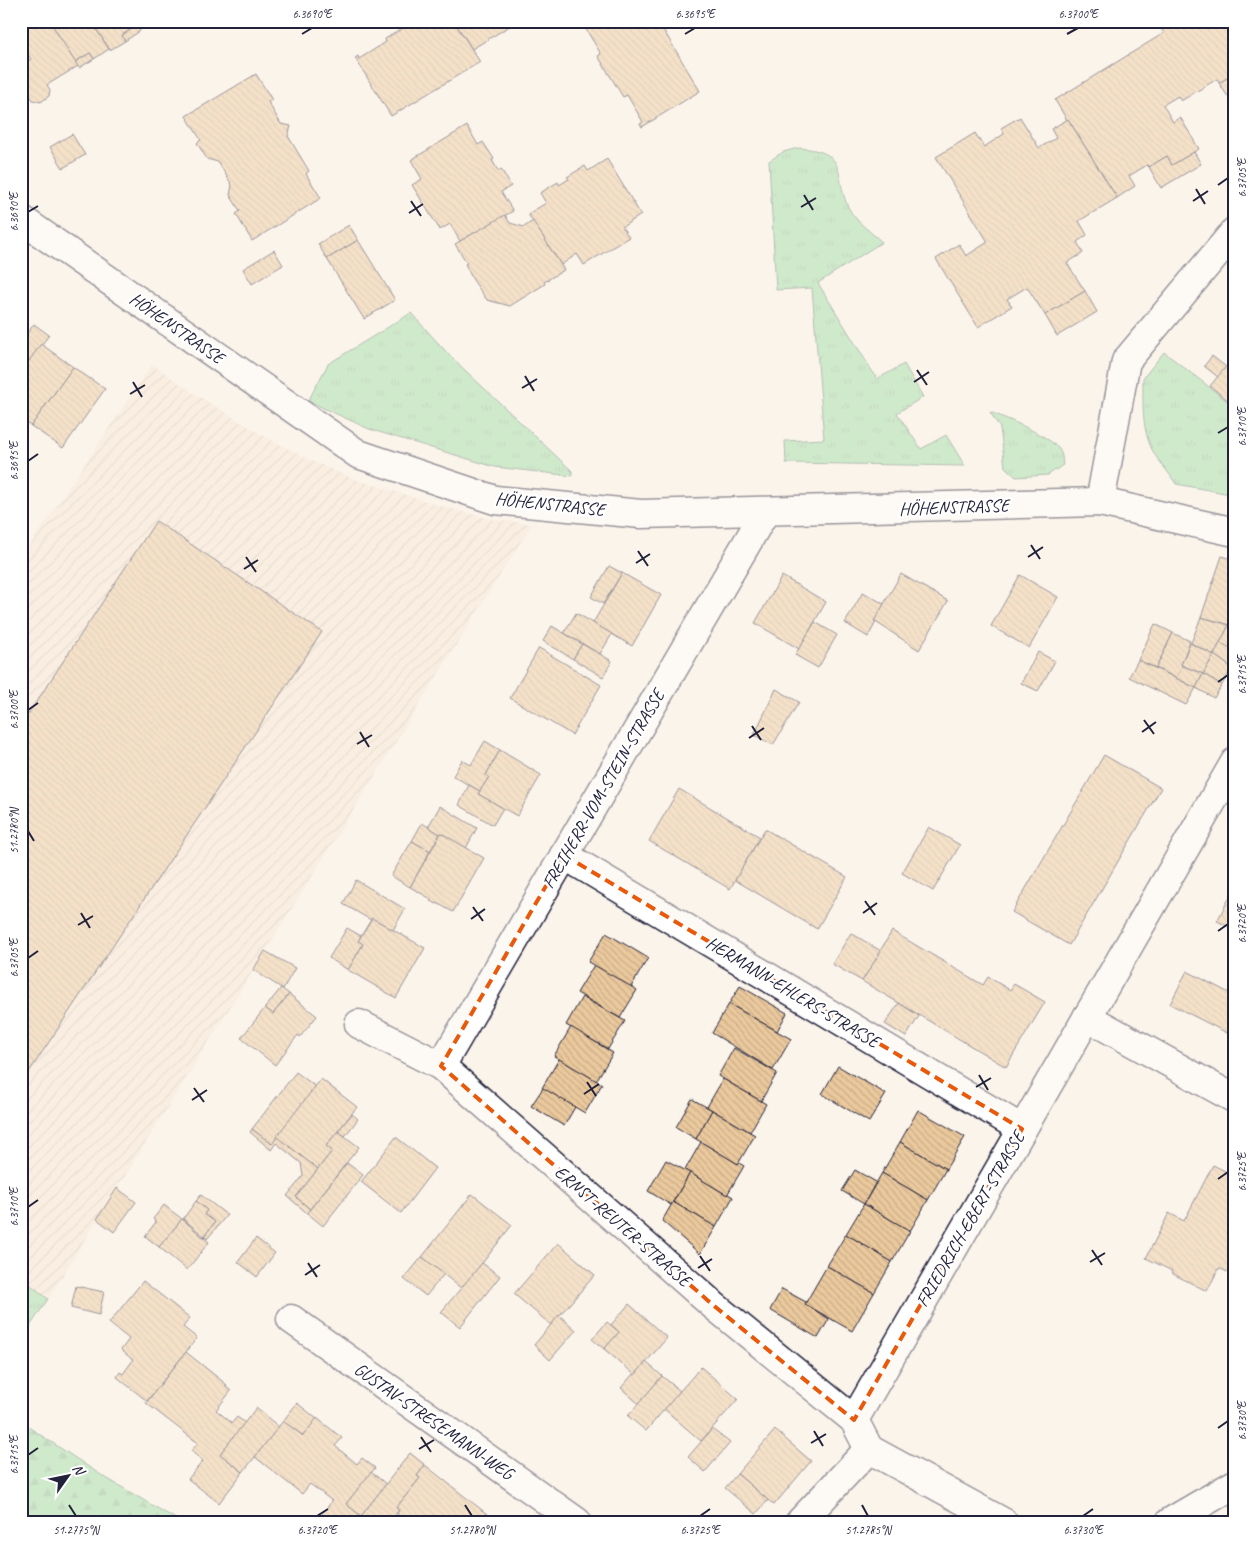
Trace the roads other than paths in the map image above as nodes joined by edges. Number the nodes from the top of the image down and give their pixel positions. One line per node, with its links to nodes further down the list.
1 (21, 219): 4 (street, HÖHENSTRASSE)
2 (1235, 231): 3 (street)
3 (1100, 502): 4 (street, HÖHENSTRASSE); 5 (street, HÖHENSTRASSE)
4 (765, 512): 7 (street, FREIHERR-VOM-STEIN-STRASSE)
5 (1235, 532)
6 (1235, 762): 8 (street, FRIEDRICH-EBERT-STRASSE)
7 (564, 856): 10 (street, FREIHERR-VOM-STEIN-STRASSE); 12 (street, HERMANN-EHLERS-STRASSE)
8 (1087, 1017): 11 (street); 12 (street, FRIEDRICH-EBERT-STRASSE)
9 (359, 1024): 10 (street, ERNST-REUTER-STRASSE)
10 (441, 1066): 14 (street, ERNST-REUTER-STRASSE)
11 (1235, 1098)
12 (1022, 1129): 14 (street, FRIEDRICH-EBERT-STRASSE)
13 (291, 1319): 17 (street, GUSTAV-STRESEMANN-WEG)
14 (854, 1420): 15 (street, ERNST-REUTER-STRASSE)
15 (869, 1449): 18 (street); 19 (street)
16 (1235, 1484): 20 (street)
17 (577, 1522)
18 (800, 1522)
19 (1003, 1522)
20 (1170, 1522)

